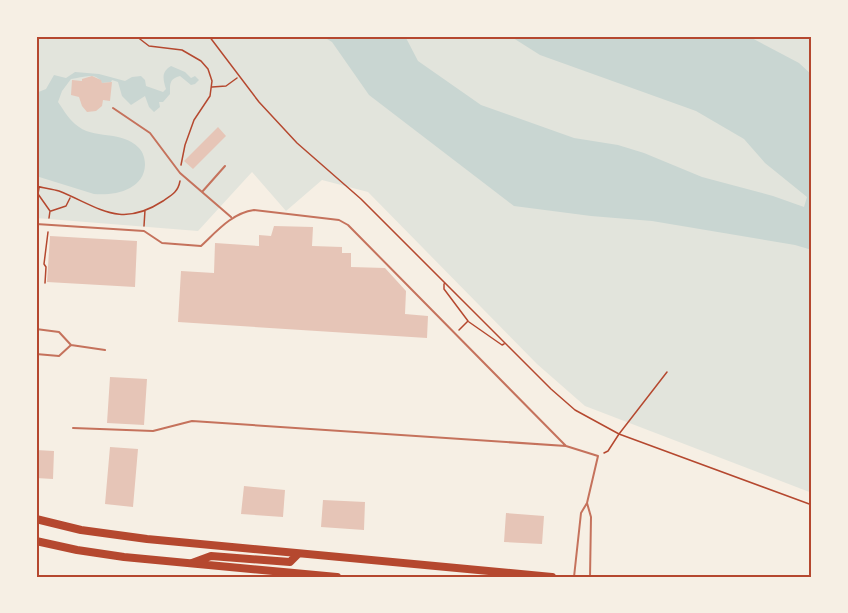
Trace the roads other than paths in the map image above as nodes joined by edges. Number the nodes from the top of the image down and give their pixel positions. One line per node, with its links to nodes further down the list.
1 (112, 108): 3 (lane)
2 (225, 166): 3 (lane)
3 (202, 192): 4 (lane)
4 (232, 217): 5 (lane); 11 (lane)
5 (36, 224)
6 (36, 329): 7 (lane)
7 (71, 345): 8 (lane); 9 (lane)
8 (105, 350)
9 (36, 354)
10 (72, 428): 11 (lane)
11 (566, 446): 12 (lane)
12 (586, 503): 19 (lane); 20 (lane)
13 (36, 519): 15 (main road)
14 (36, 541): 16 (main road)
15 (298, 554): 16 (main road); 18 (main road)
16 (191, 563): 17 (main road)
17 (337, 577)
18 (552, 577)
19 (574, 577)
20 (590, 577)

